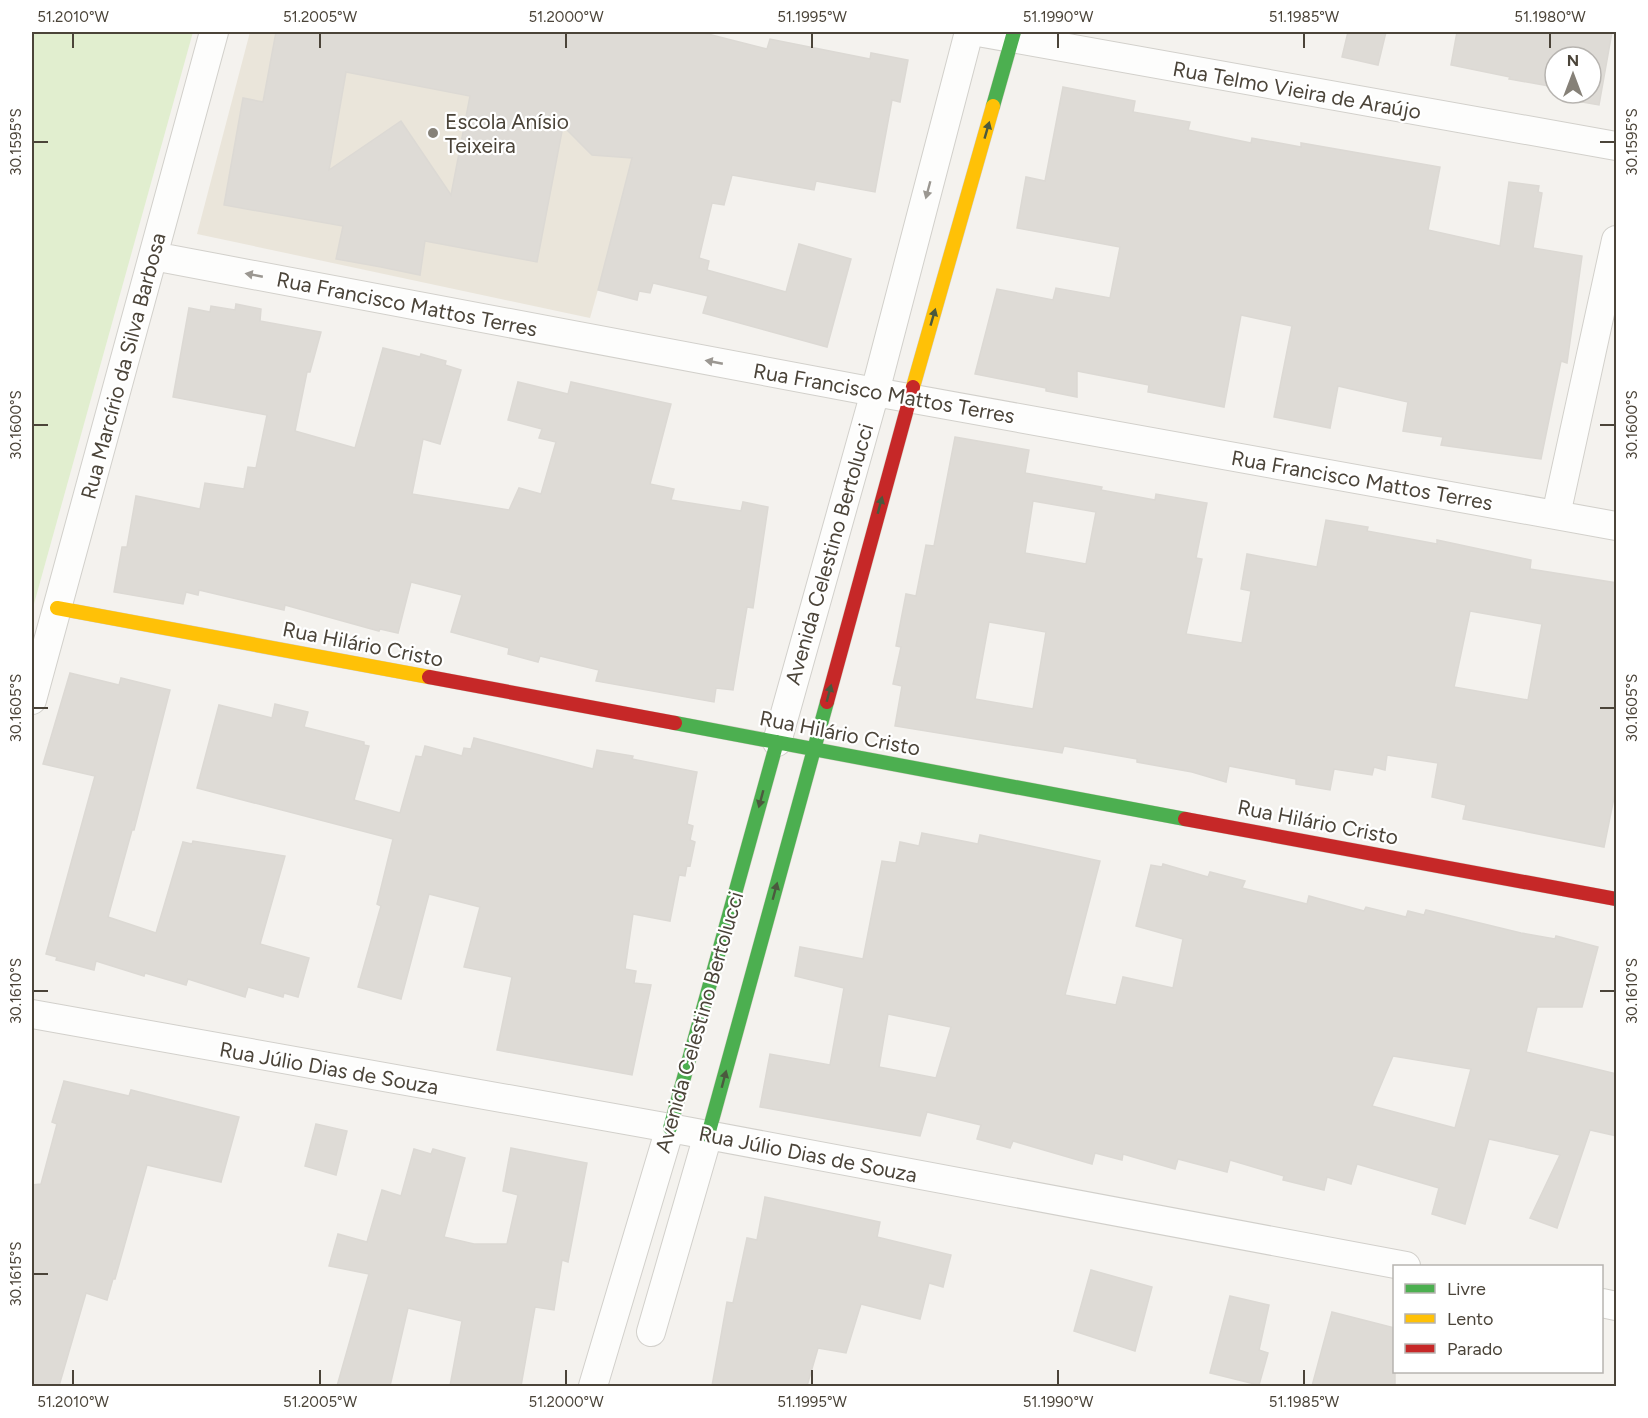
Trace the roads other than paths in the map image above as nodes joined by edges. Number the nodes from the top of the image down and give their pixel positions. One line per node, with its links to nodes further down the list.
1 (214, 32): 7 (street, Rua Marcírio da Silva Barbosa)
2 (969, 32): 8 (street, Avenida Celestino Bertolucci, one-way to 8)
3 (978, 32): 4 (street, Rua Telmo Vieira de Araújo)
4 (1013, 35): 5 (street, Rua Telmo Vieira de Araújo); 9 (street, Avenida Celestino Bertolucci, one-way to 4)
5 (1617, 146)
6 (1617, 240): 10 (street)
7 (153, 256): 8 (street, Rua Francisco Mattos Terres, one-way to 7); 12 (street, Rua Marcírio da Silva Barbosa)
8 (874, 392): 9 (street, Rua Francisco Mattos Terres); 14 (street, Avenida Celestino Bertolucci)
9 (910, 398): 10 (street, Rua Francisco Mattos Terres); 15 (street, Avenida Celestino Bertolucci, one-way to 9)
10 (1556, 515): 11 (street, Rua Francisco Mattos Terres)
11 (1617, 526)
12 (57, 608): 13 (street, Rua Marcírio da Silva Barbosa); 14 (street, Rua Hilário Cristo)
13 (32, 700)
14 (777, 742): 15 (street, Rua Hilário Cristo); 18 (street, Avenida Celestino Bertolucci, one-way to 18)
15 (813, 749): 16 (street, Rua Hilário Cristo); 19 (street, Avenida Celestino Bertolucci, one-way to 15)
16 (1617, 899)
17 (32, 1014): 18 (street, Rua Júlio Dias de Souza)
18 (670, 1128): 19 (street, Rua Júlio Dias de Souza); 22 (street, Avenida Celestino Bertolucci)
19 (708, 1136): 20 (street, Rua Júlio Dias de Souza); 21 (street, Avenida Celestino Bertolucci)
20 (1401, 1265)
21 (651, 1332)
22 (593, 1386)

